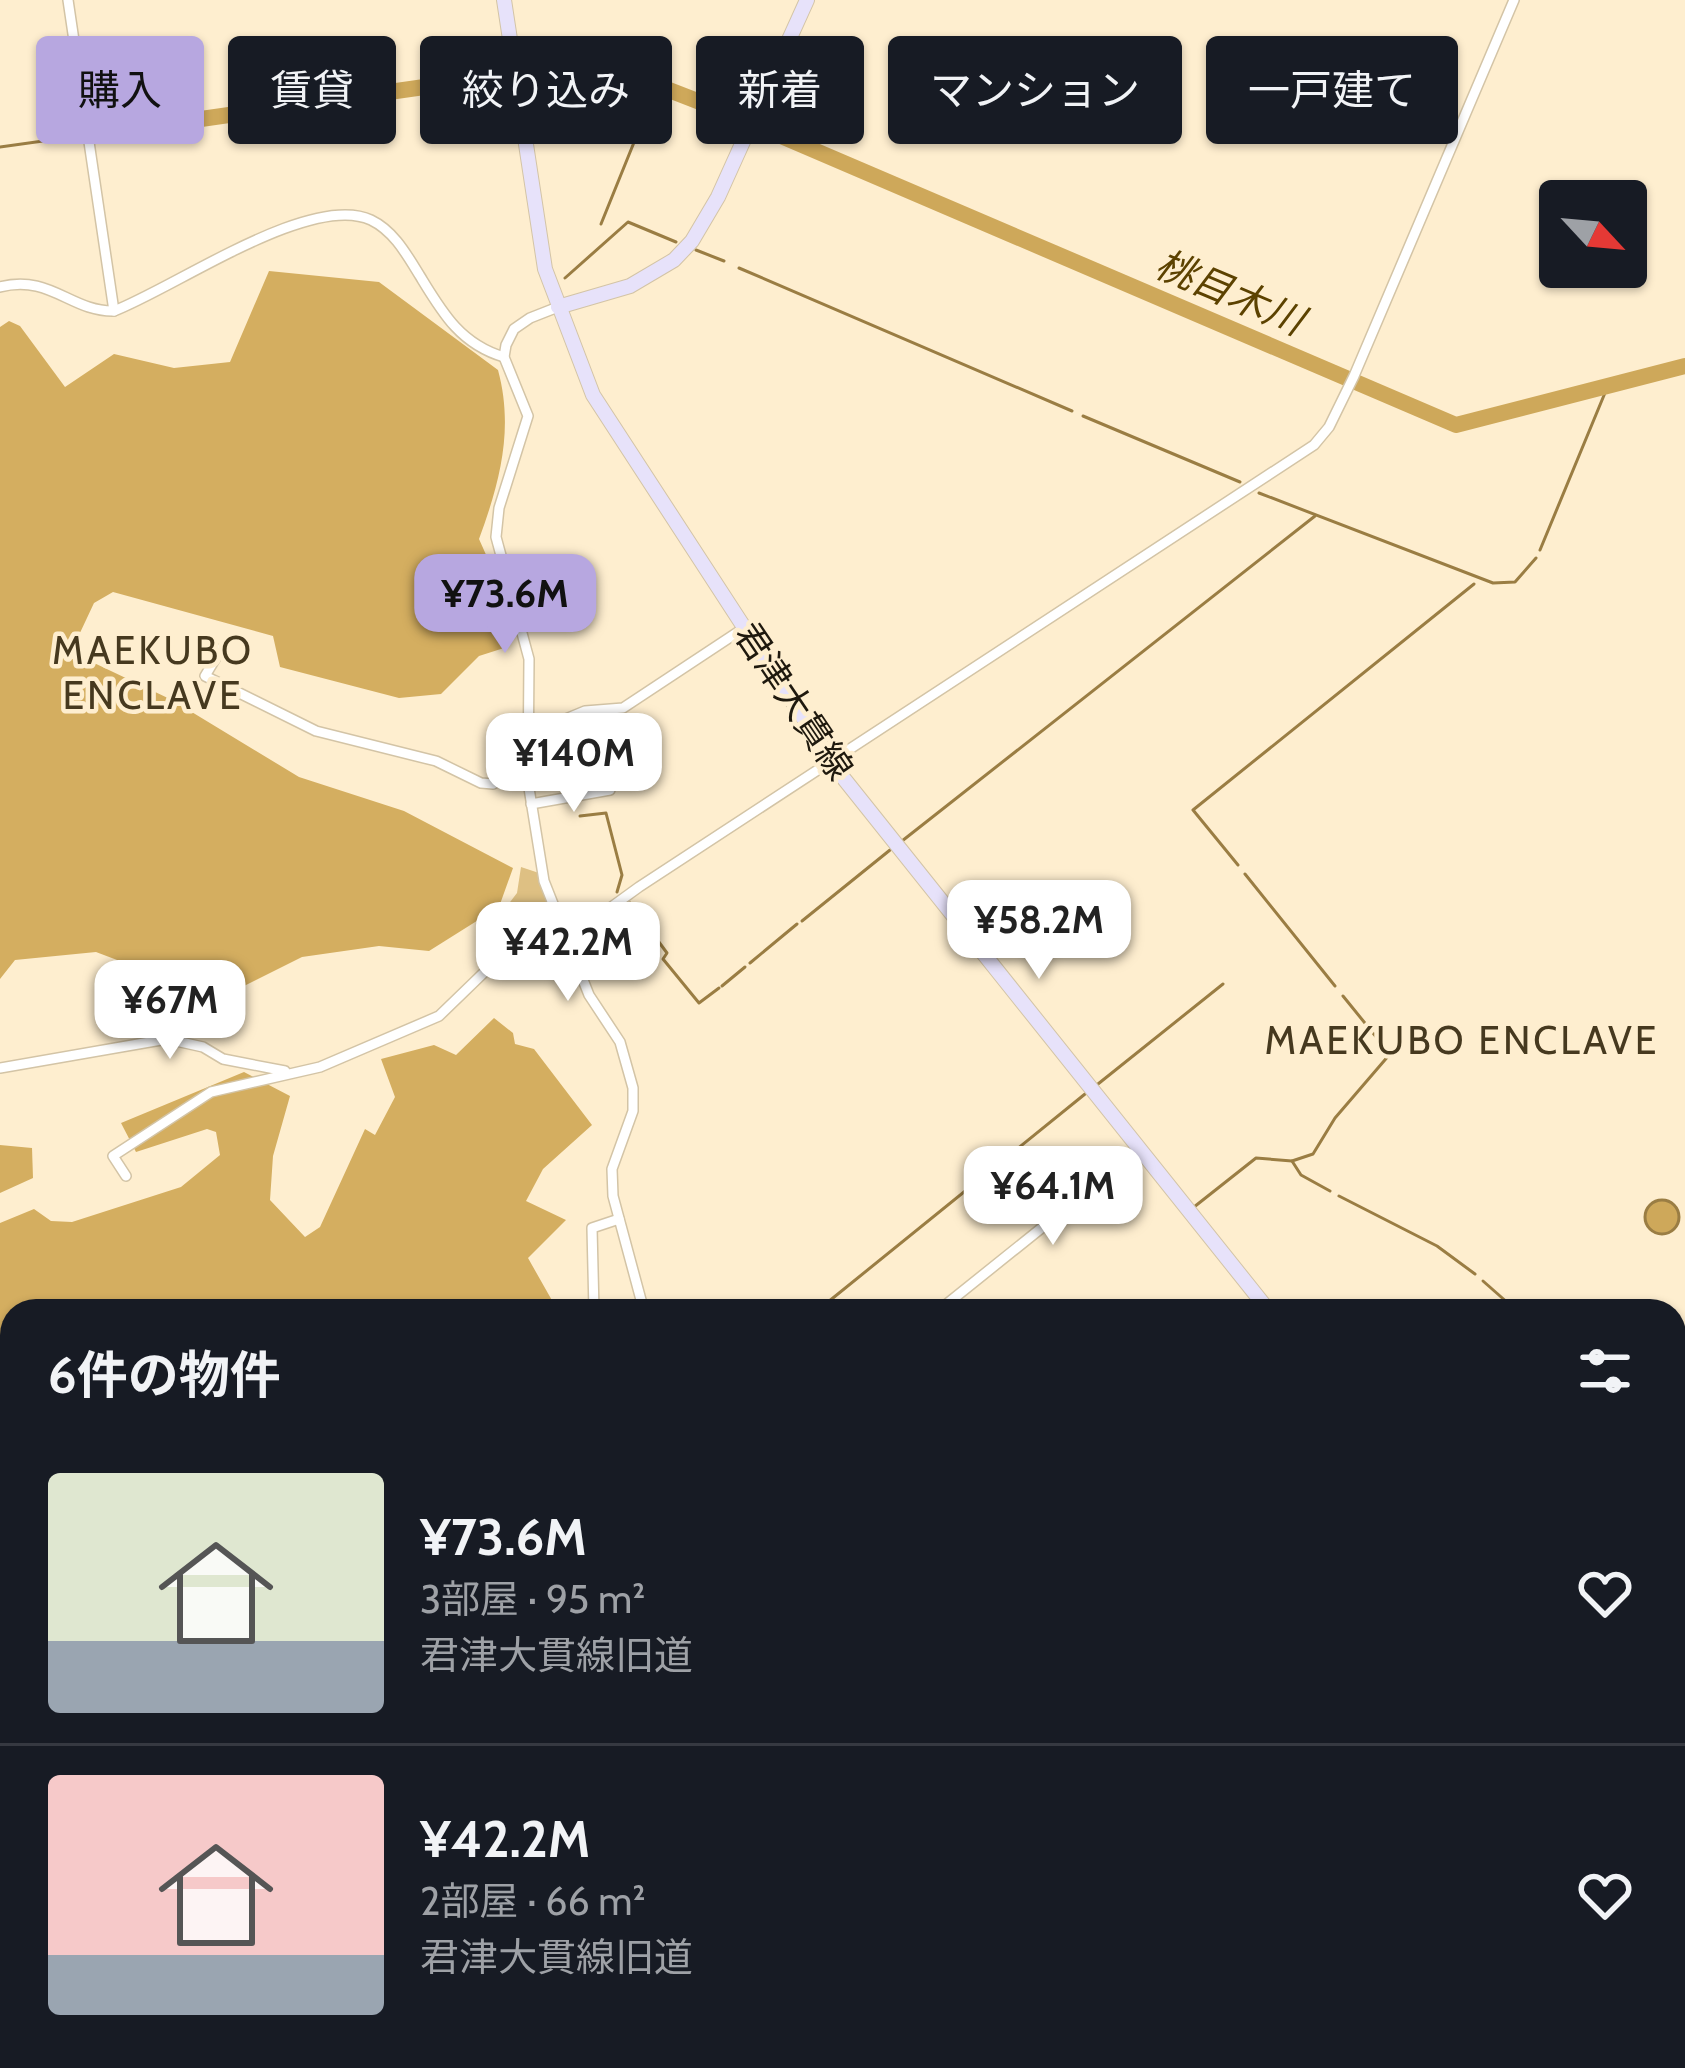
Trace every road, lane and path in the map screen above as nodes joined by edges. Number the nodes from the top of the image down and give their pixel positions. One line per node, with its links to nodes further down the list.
1 (68, 0): 7 (street)
2 (505, 0): 6 (main road, 君津大貫線)
3 (807, 0): 6 (main road)
4 (1514, 0): 12 (street)
5 (0, 287): 7 (street)
6 (557, 308): 8 (street); 9 (main road, 君津大貫線)
7 (114, 311): 8 (street)
8 (504, 357): 11 (street)
9 (744, 628): 11 (street); 12 (main road, 君津大貫線)
10 (204, 641): 13 (street)
11 (532, 734): 13 (street)
12 (831, 760): 16 (street); 19 (main road, 君津大貫線)
13 (529, 763): 15 (street)
14 (610, 790): 15 (street)
15 (531, 804): 16 (street)
16 (564, 936): 18 (street); 21 (street)
17 (0, 1068): 18 (street)
18 (290, 1072): 20 (street)
19 (1140, 1149): 24 (street); 25 (main road, 君津大貫線)
20 (126, 1176)
21 (619, 1219): 22 (street); 23 (street)
22 (594, 1299)
23 (641, 1299)
24 (953, 1299)
25 (1259, 1299)

